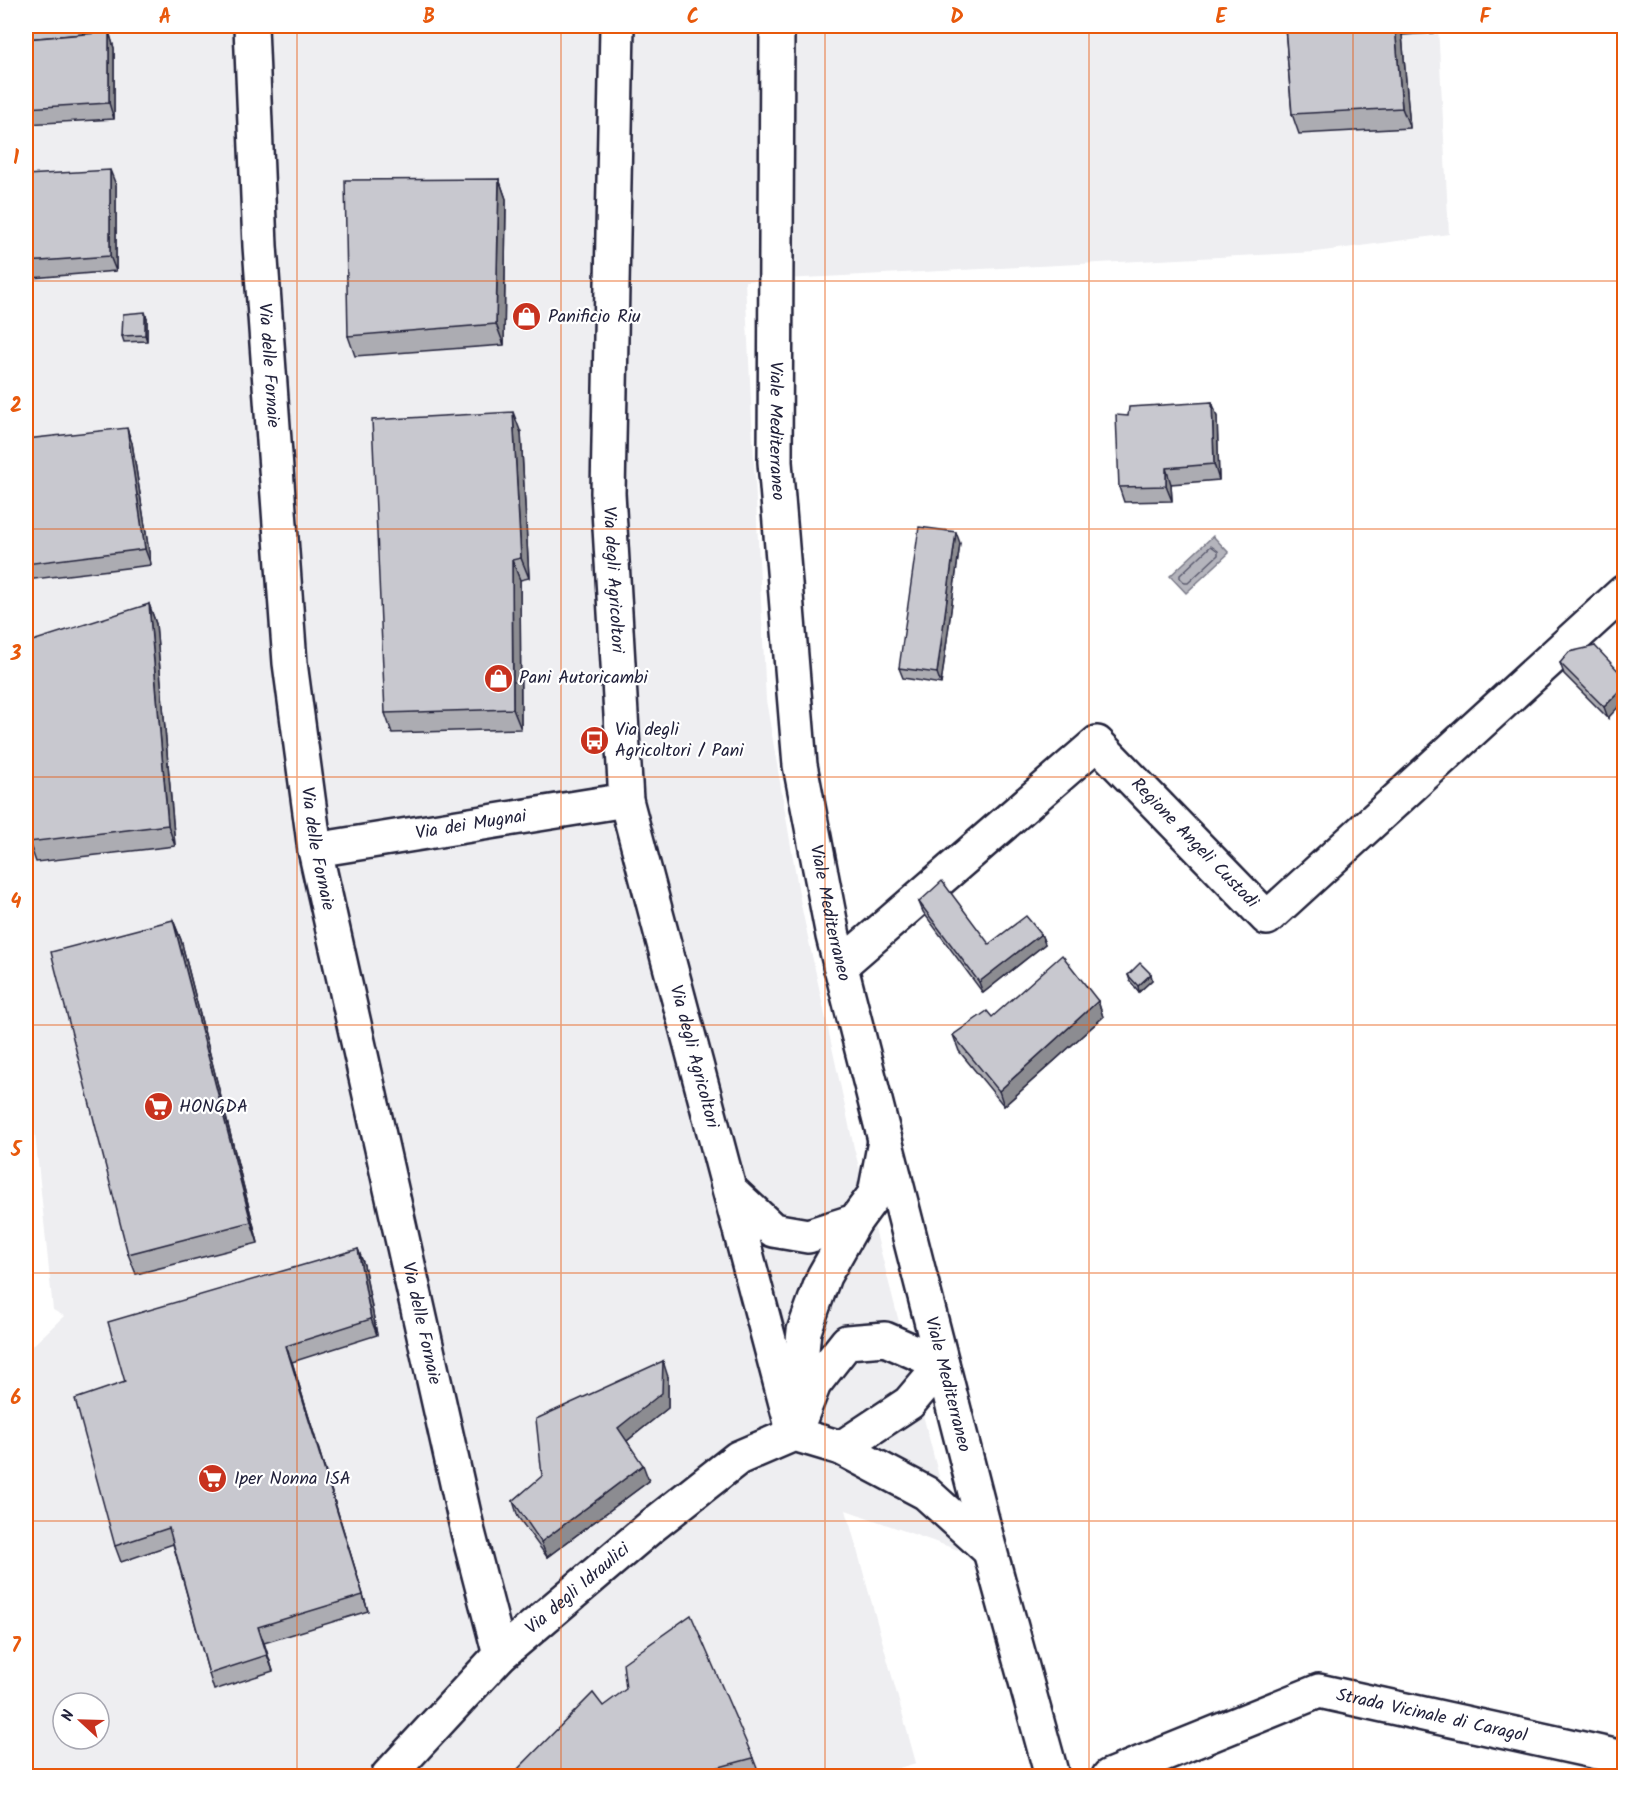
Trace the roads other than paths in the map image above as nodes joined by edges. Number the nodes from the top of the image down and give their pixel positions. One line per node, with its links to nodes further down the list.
1 (251, 26): 6 (street, Via delle Fornaie)
2 (617, 26): 5 (street, Via degli Agricoltori)
3 (777, 26): 7 (street, Viale Mediterraneo)
4 (1624, 592): 7 (street, Regione Angeli Custodi)
5 (626, 801): 6 (street, Via dei Mugnai); 9 (street, Via degli Agricoltori)
6 (315, 850): 18 (street, Via delle Fornaie)
7 (840, 966): 8 (street, Viale Mediterraneo)
8 (885, 1142): 10 (street); 14 (street, Viale Mediterraneo)
9 (730, 1190): 10 (street); 11 (street, Via degli Agricoltori)
10 (855, 1221): 12 (street)
11 (758, 1294): 12 (street); 15 (street, Via degli Agricoltori)
12 (804, 1331): 13 (street); 15 (street)
13 (847, 1342): 14 (street); 15 (street)
14 (942, 1364): 16 (street); 17 (street, Viale Mediterraneo)
15 (794, 1434): 16 (street); 18 (street, Via degli Idraulici)
16 (841, 1448): 17 (street)
17 (990, 1551): 21 (street, Viale Mediterraneo)
18 (500, 1655): 20 (street, Via degli Idraulici)
19 (1624, 1758): 22 (street, Strada Vicinale di Caragol)
20 (388, 1776)
21 (1052, 1776)
22 (1109, 1776)

